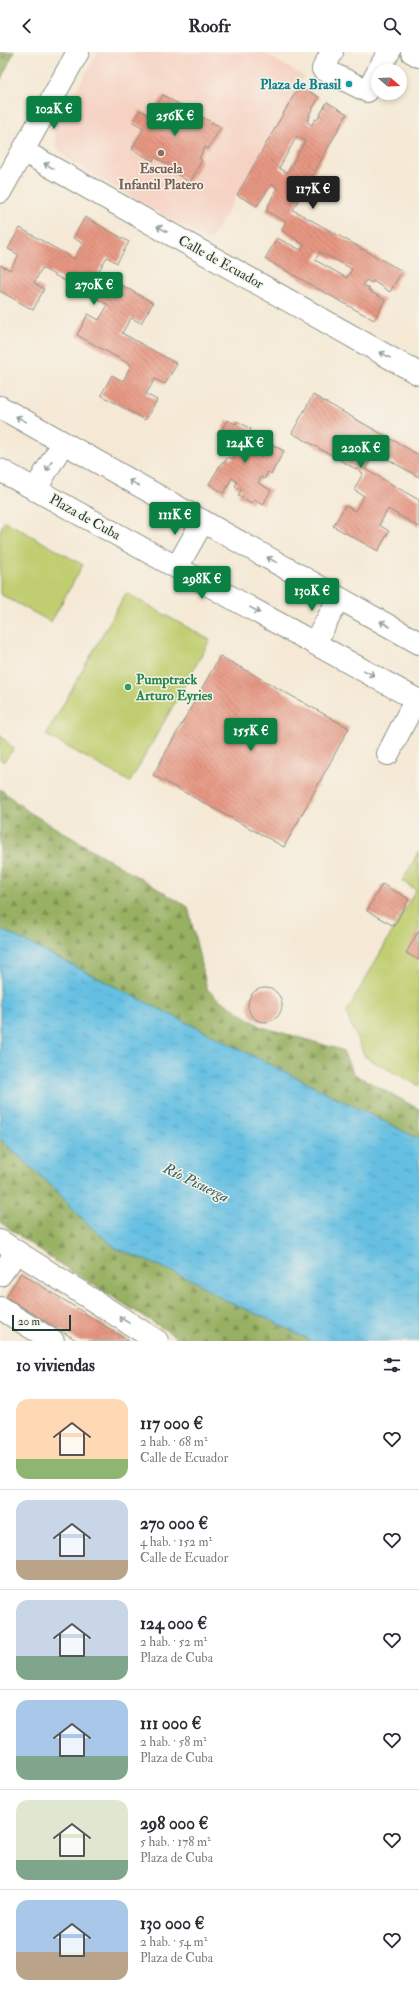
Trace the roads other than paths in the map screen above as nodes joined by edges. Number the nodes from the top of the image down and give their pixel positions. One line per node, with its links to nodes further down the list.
1 (78, 52): 8 (street)
2 (332, 52): 7 (street)
3 (389, 52): 6 (street)
4 (412, 52): 5 (street)
5 (419, 56)
6 (382, 64)
7 (371, 84)
8 (23, 151): 9 (street); 10 (street, Calle de Ecuador, one-way to 8)
9 (0, 192)
10 (419, 374)
11 (0, 407): 12 (street, one-way to 11)
12 (63, 442): 14 (street, Plaza de Cuba, one-way to 14); 15 (street, one-way to 12)
13 (0, 470): 14 (street, Plaza de Cuba)
14 (35, 490): 16 (street, Plaza de Cuba)
15 (203, 521): 16 (street); 17 (street, one-way to 15)
16 (177, 567): 18 (street, Plaza de Cuba, one-way to 18)
17 (339, 598): 18 (street); 19 (street, one-way to 17)
18 (315, 643): 20 (street, Plaza de Cuba, one-way to 20)
19 (419, 643)
20 (417, 700): 21 (street)
21 (388, 754)
22 (8, 1247): 23 (street); 26 (street, one-way to 22)
23 (0, 1275)
24 (0, 1308): 25 (street)
25 (53, 1341)
26 (157, 1341)

